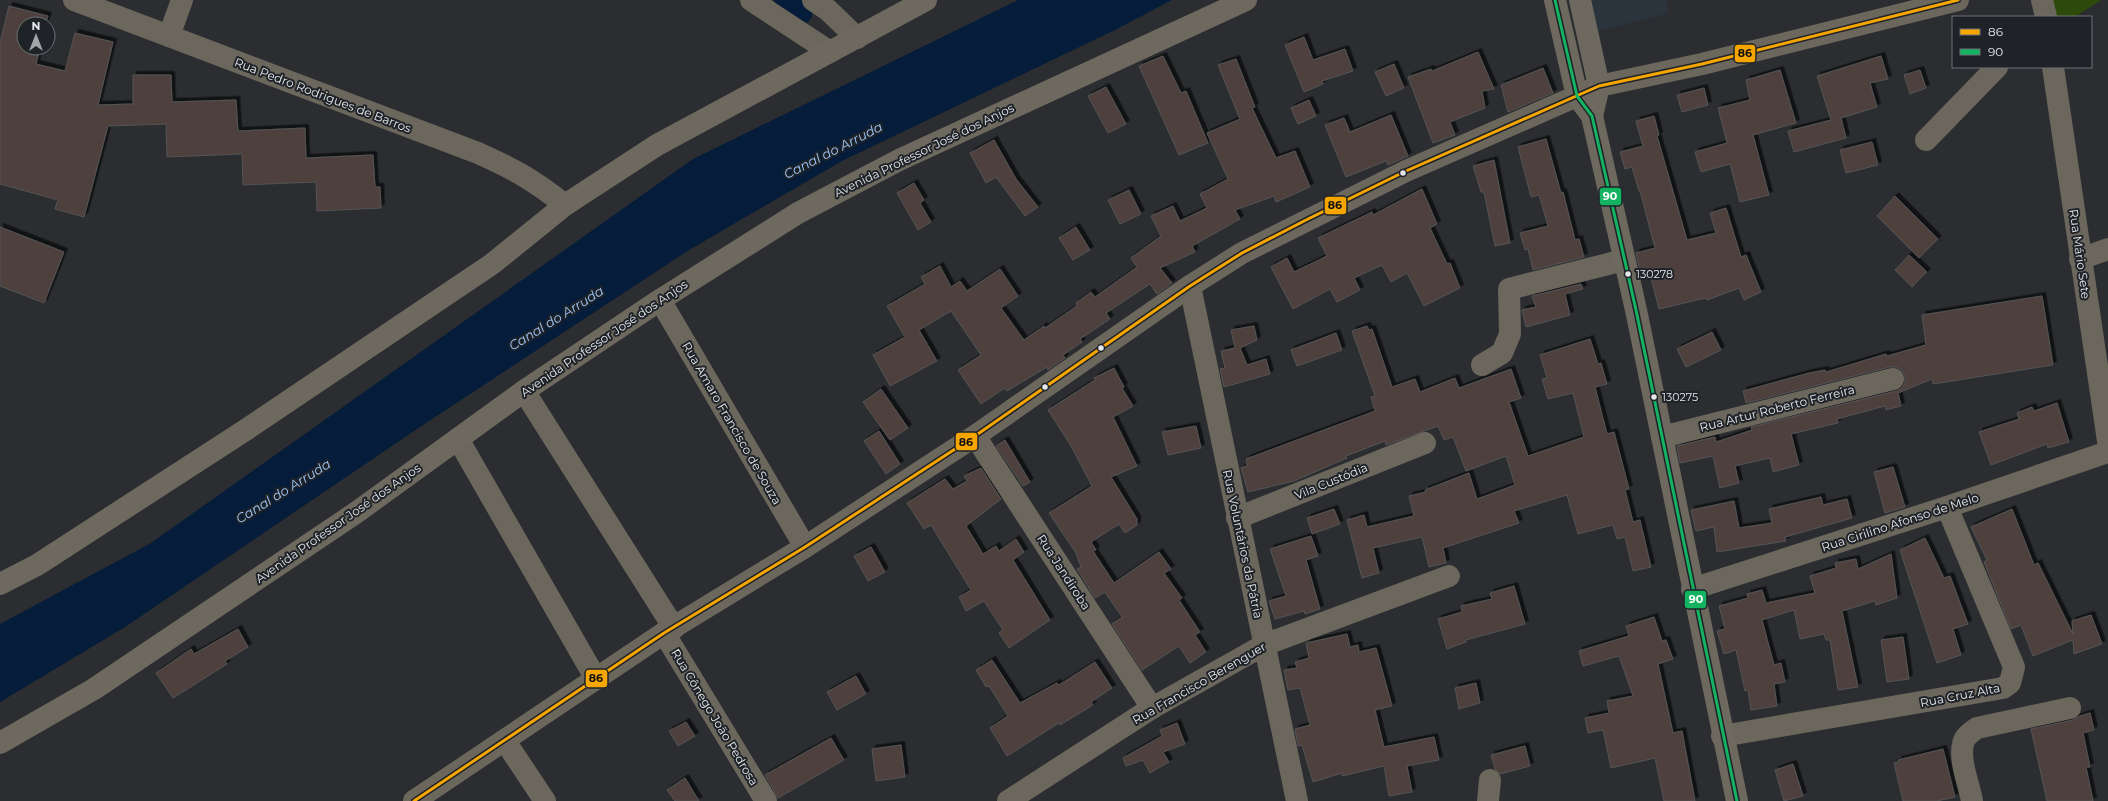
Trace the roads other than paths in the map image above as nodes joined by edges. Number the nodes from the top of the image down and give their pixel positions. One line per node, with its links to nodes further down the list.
1 (74, 0): 12 (street, Rua Pedro Rodrigues de Barros)
2 (182, 0): 12 (street)
3 (751, 0): 14 (street)
4 (813, 0): 13 (street)
5 (926, 0): 13 (main road)
6 (1246, 0): 26 (main road, Avenida Professor José dos Anjos)
7 (1555, 0): 18 (main road)
8 (1580, 0): 17 (main road)
9 (1958, 0): 17 (street)
10 (2042, 0): 11 (street)
11 (2046, 16)
12 (169, 36): 21 (street, Rua Pedro Rodrigues de Barros)
13 (857, 38): 14 (main road)
14 (830, 52): 21 (main road)
15 (1996, 68): 20 (street)
16 (2053, 68): 23 (street, Rua Mário Sete)
17 (1599, 86): 18 (street); 19 (main road)
18 (1577, 96): 19 (main road); 25 (street)
19 (1592, 116): 24 (main road)
20 (1926, 140)
21 (565, 205): 40 (main road)
22 (2108, 249): 23 (street)
23 (2080, 259): 33 (street, Rua Mário Sete)
24 (1624, 260): 27 (street); 31 (main road)
25 (1190, 286): 30 (street); 37 (street, Rua Voluntários da Pátria)
26 (660, 300): 29 (main road, Avenida Professor José dos Anjos); 38 (street, Rua Amaro Francisco de Souza)
27 (1482, 365)
28 (1893, 379): 31 (street, Rua Artur Roberto Ferreira)
29 (524, 391): 32 (main road, Avenida Professor José dos Anjos); 42 (street, Rua Cônego João Pedrosa)
30 (975, 436): 38 (street); 45 (street, Rua Jandiroba)
31 (1662, 437): 41 (main road)
32 (458, 439): 44 (street); 49 (main road, Avenida Professor José dos Anjos)
33 (2108, 442)
34 (1425, 443): 37 (street, Vila Custódia)
35 (2108, 452): 36 (street, Rua Cirilino Afonso de Melo)
36 (1947, 507): 41 (street, Rua Cirilino Afonso de Melo); 47 (street, Rua Cruz Alta)
37 (1237, 518): 43 (street, Rua Voluntários da Pátria)
38 (805, 546): 42 (street)
39 (1449, 576): 43 (street, Rua Francisco Berenguer)
40 (0, 584)
41 (1692, 589): 47 (main road)
42 (669, 630): 44 (street); 53 (street, Rua Cônego João Pedrosa)
43 (1264, 645): 45 (street, Rua Francisco Berenguer); 55 (street, Rua Voluntários da Pátria)
44 (596, 679): 48 (street)
45 (1152, 708): 54 (street, Rua Francisco Berenguer)
46 (2070, 708): 58 (street)
47 (1722, 736): 57 (main road)
48 (505, 741): 51 (street); 52 (street)
49 (0, 744)
50 (1490, 780): 56 (street)
51 (414, 801)
52 (545, 801)
53 (766, 801)
54 (1008, 801)
55 (1297, 801)
56 (1488, 801)
57 (1737, 801)
58 (1972, 801)

